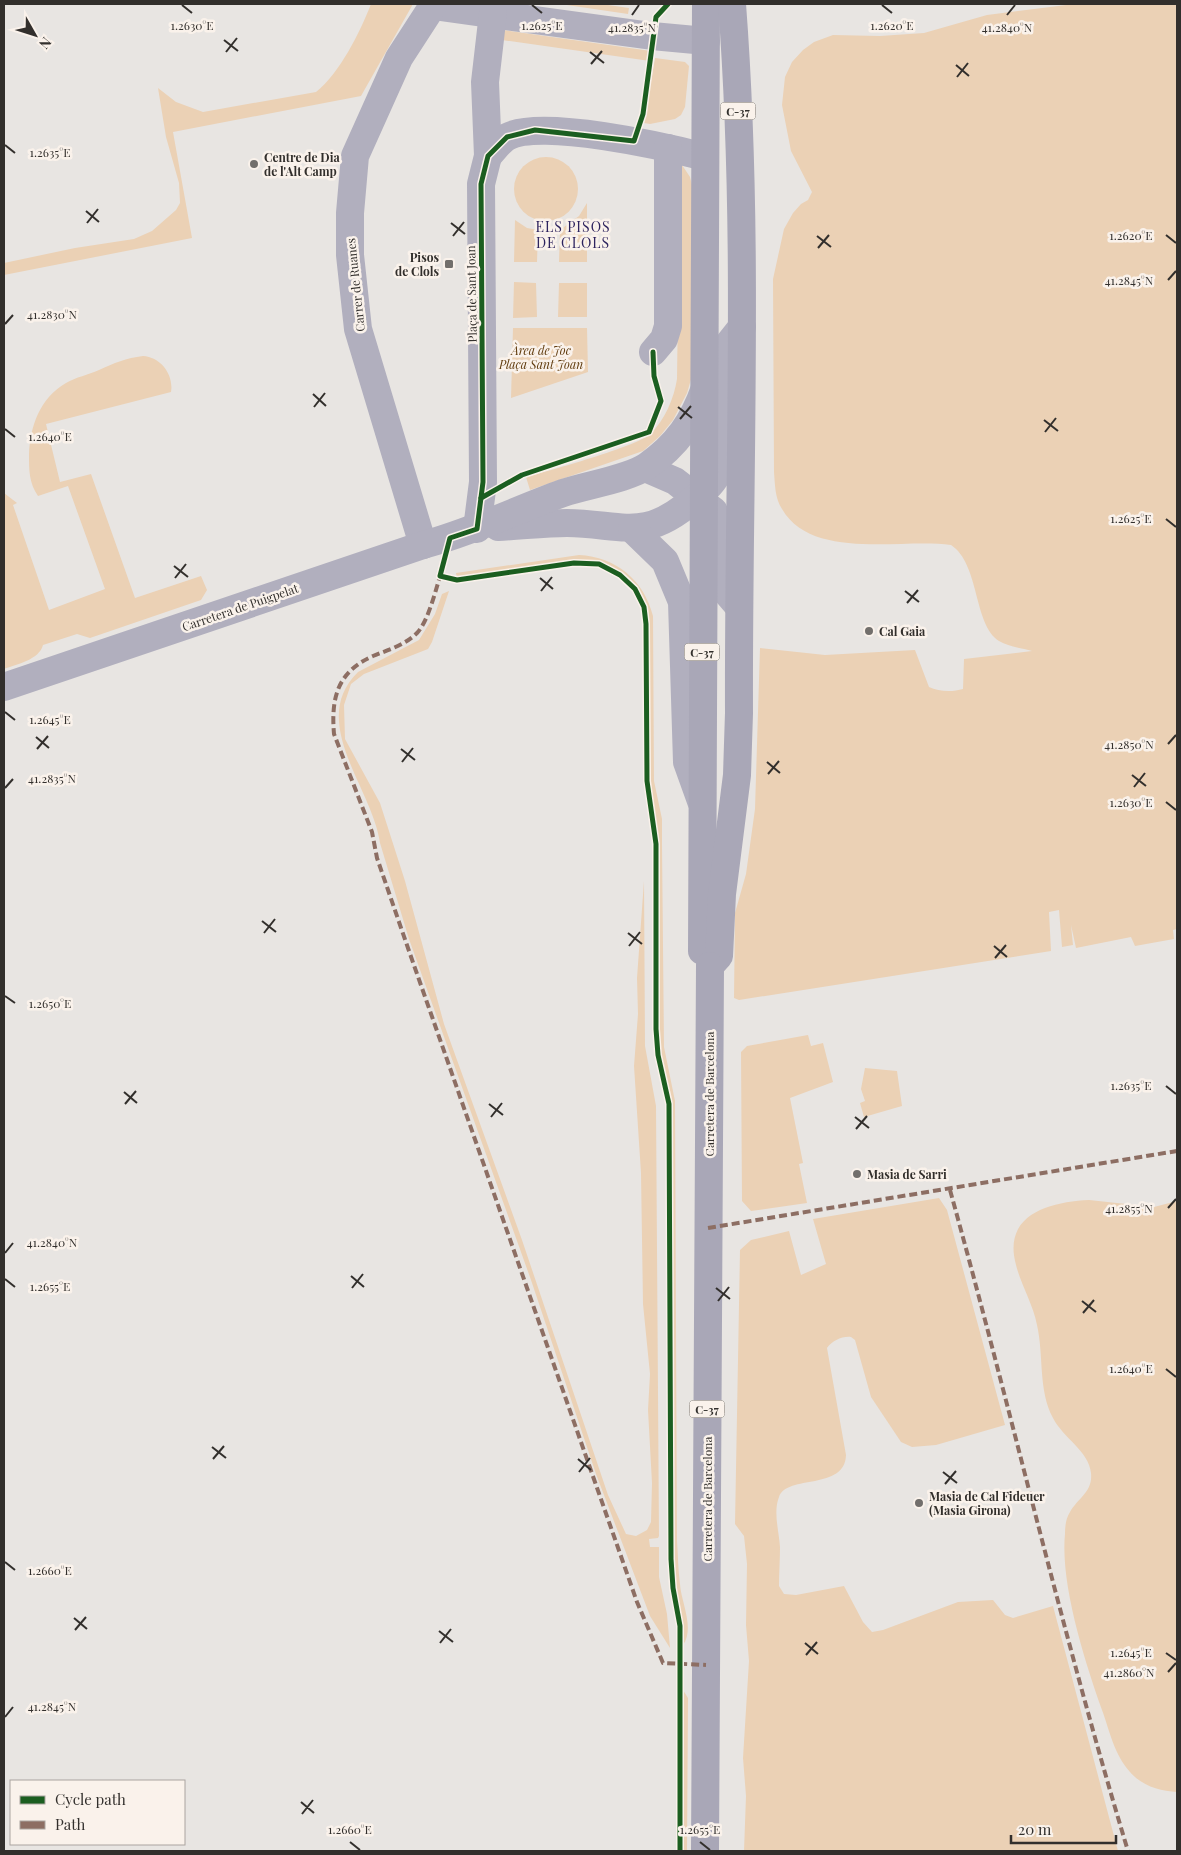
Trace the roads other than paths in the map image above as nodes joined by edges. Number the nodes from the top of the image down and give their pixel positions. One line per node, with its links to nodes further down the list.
1 (706, 4): 5 (main road, C-37)
2 (732, 4): 9 (main road, C-37)
3 (433, 5): 4 (street, Carrer de Ruanes); 16 (street, Carrer de Ruanes)
4 (493, 13): 5 (street, Carrer de Ruanes); 6 (street, Plaça de Sant Joan)
5 (706, 41): 7 (main road, C-37)
6 (488, 156): 8 (street); 14 (street, Plaça de Sant Joan)
7 (705, 157): 8 (street); 11 (main road, C-37)
8 (660, 160): 10 (street)
9 (742, 327): 13 (street); 17 (main road, C-37)
10 (653, 352)
11 (705, 388): 12 (street); 13 (main road, C-37)
12 (645, 468): 13 (street); 14 (street)
13 (701, 498): 15 (street); 17 (street); 19 (main road, C-37)
14 (477, 529): 15 (street); 16 (street, Carretera de Puigpelat)
15 (632, 529): 19 (street)
16 (423, 545): 18 (street, Carretera de Puigpelat)
17 (738, 607): 20 (main road, C-37)
18 (4, 687)
19 (701, 801): 20 (main road, C-37)
20 (710, 966): 21 (main road, Carretera de Barcelona / C-37)
21 (705, 1851)

